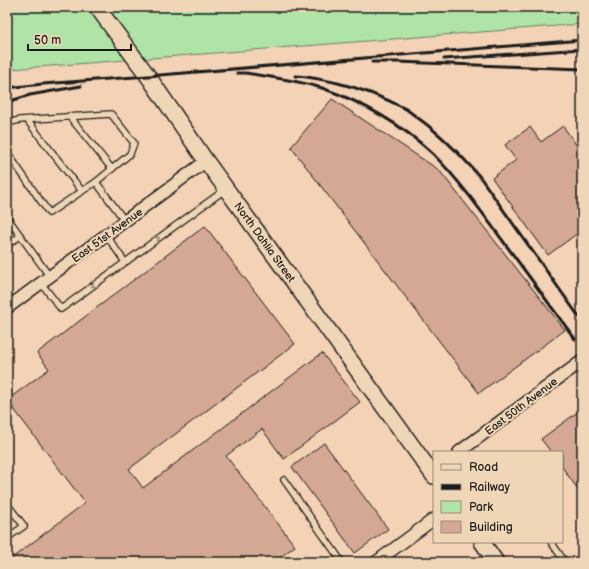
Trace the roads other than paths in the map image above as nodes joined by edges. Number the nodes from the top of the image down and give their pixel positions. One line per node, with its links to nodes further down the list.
1 (97, 7): 6 (street, North Dahlia Street)
2 (69, 116): 3 (lane); 7 (lane); 7 (lane)
3 (27, 120): 4 (lane); 10 (lane)
4 (7, 123)
5 (7, 152): 10 (lane)
6 (206, 161): 9 (street, North Dahlia Street); 12 (street, East 51st Avenue)
7 (112, 169): 8 (lane)
8 (96, 182): 10 (lane); 12 (lane)
9 (226, 189): 16 (lane, one-way to 9); 21 (street, North Dahlia Street)
10 (82, 191)
11 (7, 217): 14 (lane)
12 (126, 221): 13 (street, East 51st Avenue)
13 (106, 235): 16 (lane); 17 (street, East 51st Avenue)
14 (20, 236): 15 (lane); 17 (lane)
15 (7, 245)
16 (125, 262): 17 (lane, one-way to 17)
17 (45, 280): 18 (street, East 51st Avenue)
18 (7, 308)
19 (582, 361): 20 (street, East 50th Avenue)
20 (460, 451)
21 (433, 473)
22 (284, 480): 28 (lane)
23 (7, 504): 25 (lane)
24 (433, 520): 29 (street)
25 (7, 538)
26 (483, 543): 30 (street)
27 (552, 543): 31 (lane)
28 (342, 562)
29 (376, 562)
30 (496, 562)
31 (565, 562)

